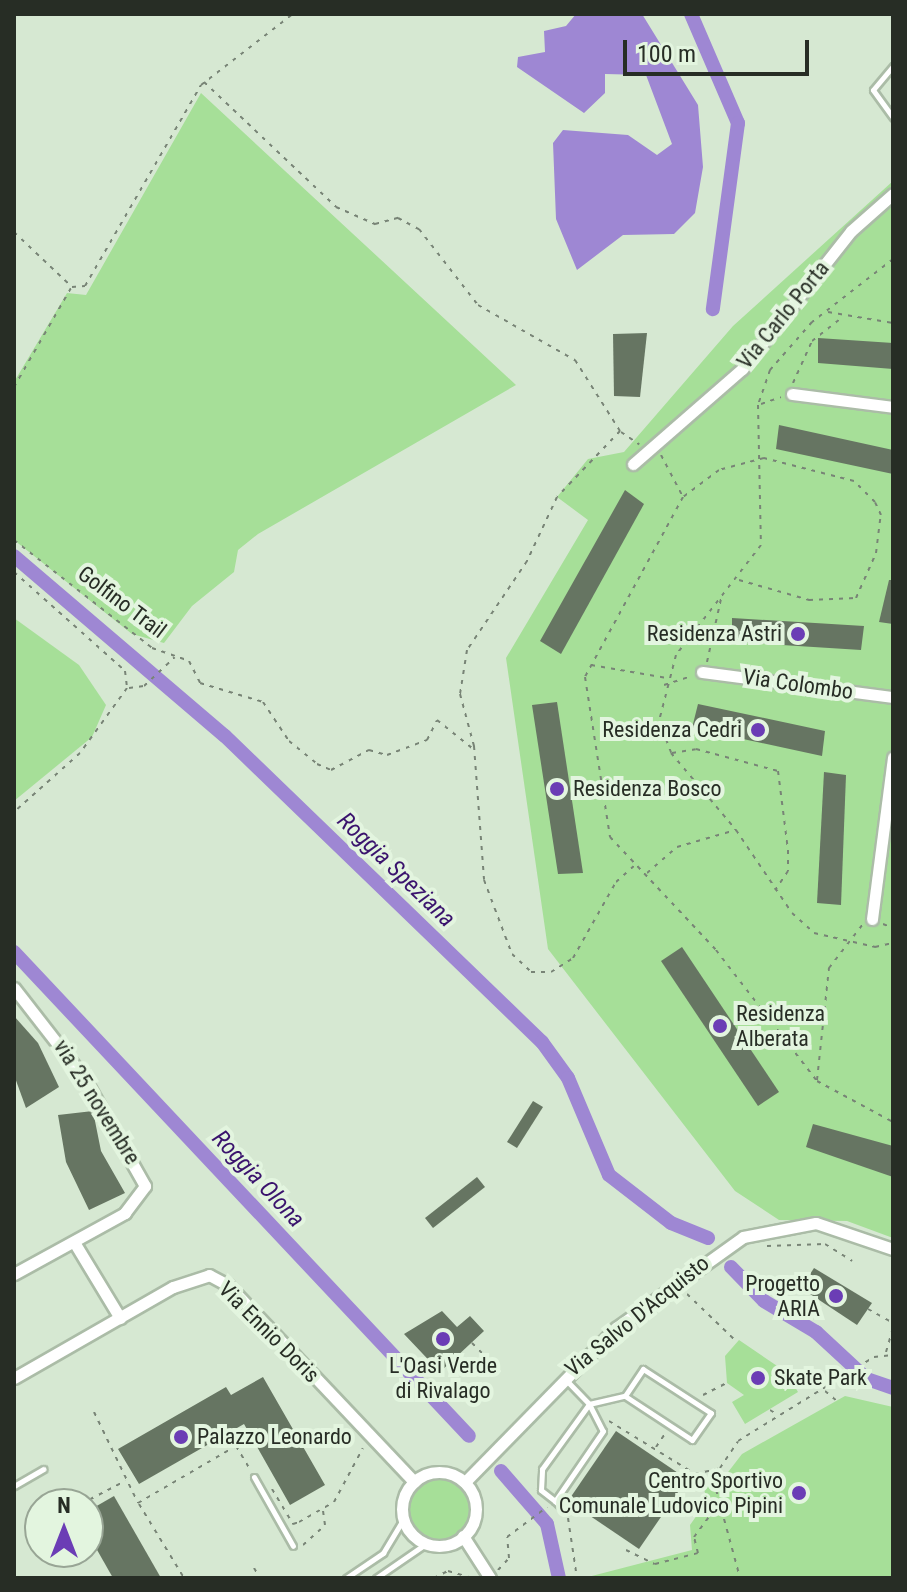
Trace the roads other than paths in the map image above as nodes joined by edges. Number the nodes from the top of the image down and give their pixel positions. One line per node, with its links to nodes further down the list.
1 (893, 66): 2 (lane)
2 (893, 118)
3 (893, 194): 6 (street, Via Carlo Porta)
4 (792, 394): 5 (street)
5 (893, 407)
6 (633, 464)
7 (702, 672): 8 (street, Via Colombo)
8 (893, 697)
9 (893, 757): 10 (street)
10 (872, 919)
11 (14, 988): 12 (street, via 25 novembre)
12 (74, 1242): 14 (street, via 25 novembre); 15 (street)
13 (893, 1249): 16 (street, Via Salvo D'Acquisto)
14 (14, 1274)
15 (120, 1318): 17 (street, Via Ennio Doris); 22 (street, Via Ennio Doris)
16 (563, 1376): 19 (lane); 23 (street, Via Salvo D'Acquisto)
17 (14, 1378)
18 (625, 1396): 18 (lane); 19 (lane)
19 (589, 1404): 25 (lane); 25 (lane)
20 (43, 1469): 24 (lane)
21 (254, 1477): 30 (lane)
22 (414, 1482): 23 (street); 27 (street)
23 (465, 1482): 28 (street)
24 (14, 1486)
25 (555, 1501): 26 (lane)
26 (564, 1510)
27 (404, 1518): 29 (street); 32 (lane)
28 (463, 1536): 29 (street); 31 (street)
29 (427, 1543): 33 (lane)
30 (294, 1548)
31 (490, 1577)
32 (346, 1578)
33 (376, 1578)

